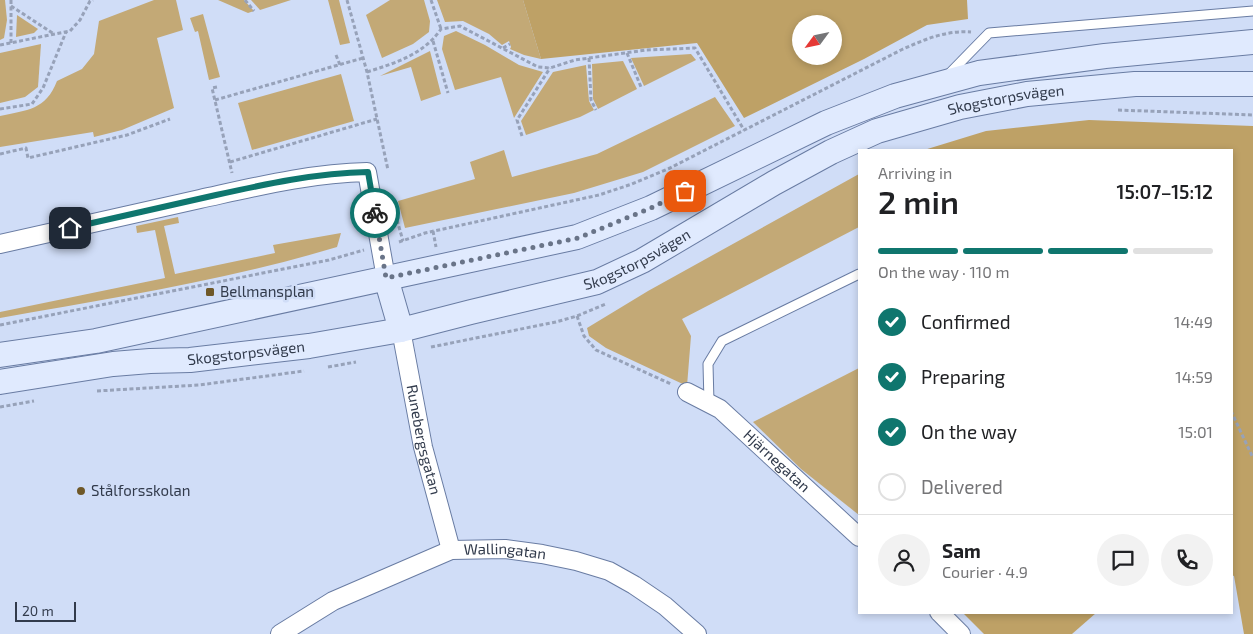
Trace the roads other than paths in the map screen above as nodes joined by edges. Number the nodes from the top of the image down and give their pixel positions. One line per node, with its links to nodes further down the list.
1 (1253, 11): 3 (lane)
2 (1253, 42): 3 (main road, Skogstorpsvägen)
3 (941, 83): 7 (main road, Skogstorpsvägen)
4 (1253, 84): 8 (main road, Skogstorpsvägen)
5 (0, 244): 7 (street)
6 (858, 274): 12 (lane)
7 (386, 278): 8 (main road); 9 (main road, Skogstorpsvägen)
8 (401, 330): 10 (main road, Skogstorpsvägen); 14 (street, Runebergsgatan)
9 (0, 355)
10 (0, 382)
11 (687, 392): 12 (street, Hjärnegatan)
12 (709, 404): 13 (street, Hjärnegatan)
13 (858, 536)
14 (451, 550): 16 (street, Wallingatan); 17 (street, Wallingatan)
15 (941, 614): 18 (street)
16 (280, 634)
17 (697, 634)
18 (961, 634)

